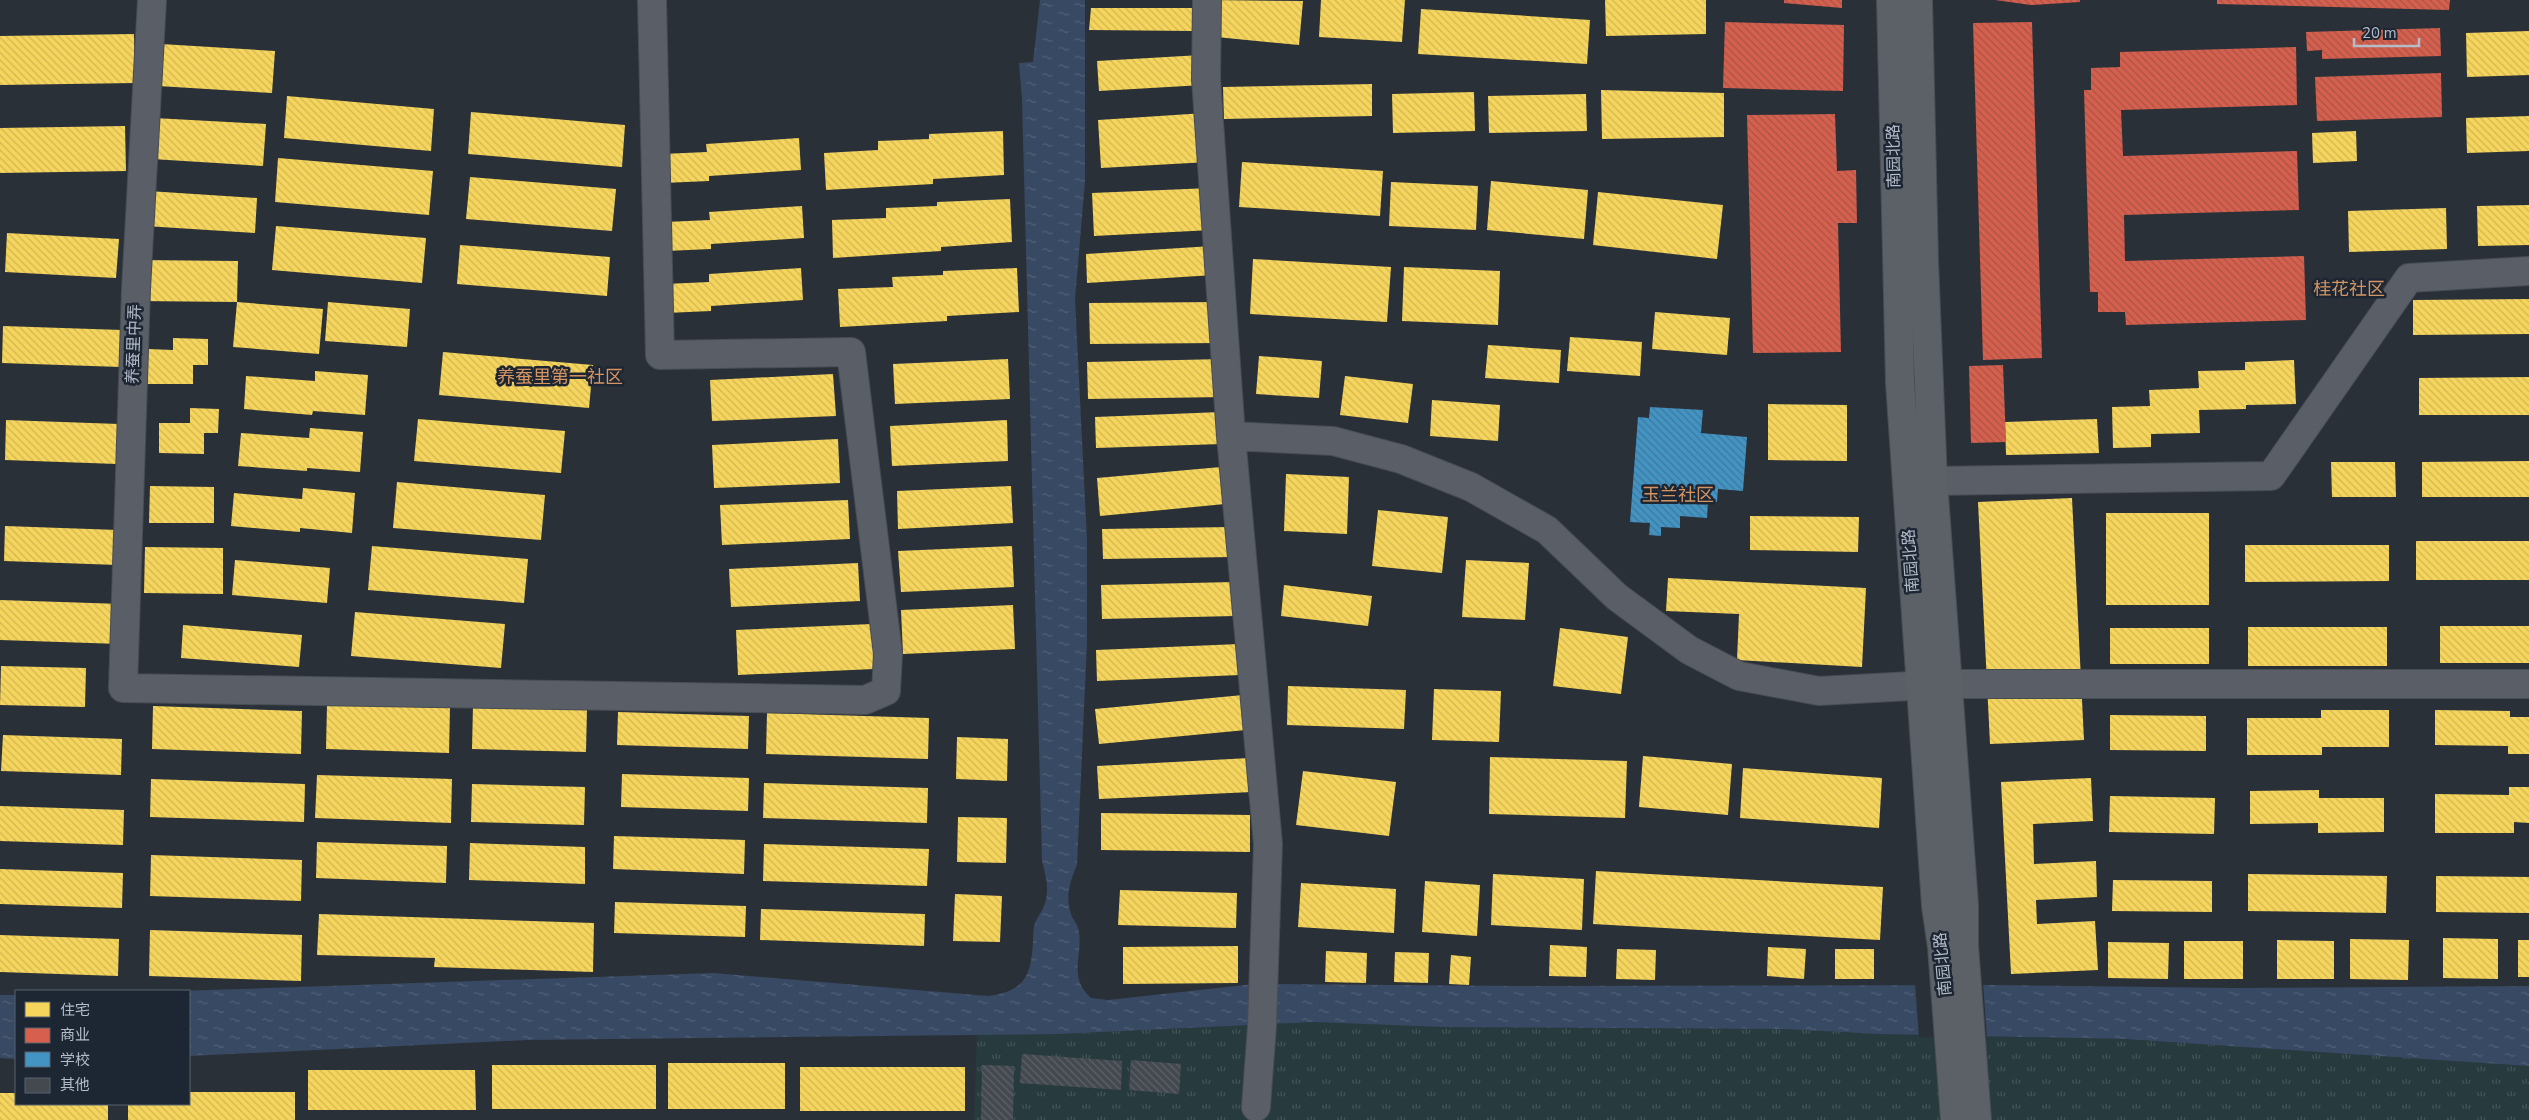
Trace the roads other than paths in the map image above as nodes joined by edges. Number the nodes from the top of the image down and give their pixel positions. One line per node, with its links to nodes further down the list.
1 (152, 0): 2 (street, 养蚕里中弄)
2 (652, 0)
3 (1207, 0): 7 (street)
4 (1890, 0): 11 (main road, 南园北路)
5 (1918, 0): 8 (main road, 南园北路)
6 (2529, 271): 8 (street)
7 (1231, 436): 11 (street); 13 (street)
8 (1933, 481): 9 (main road, 南园北路)
9 (1948, 684): 10 (street); 11 (street); 12 (main road, 南园北路)
10 (2529, 684)
11 (1920, 686): 12 (main road, 南园北路)
12 (1953, 946): 14 (main road, 南园北路); 15 (main road, 南园北路)
13 (1256, 1107)
14 (1955, 1120)
15 (1977, 1120)

